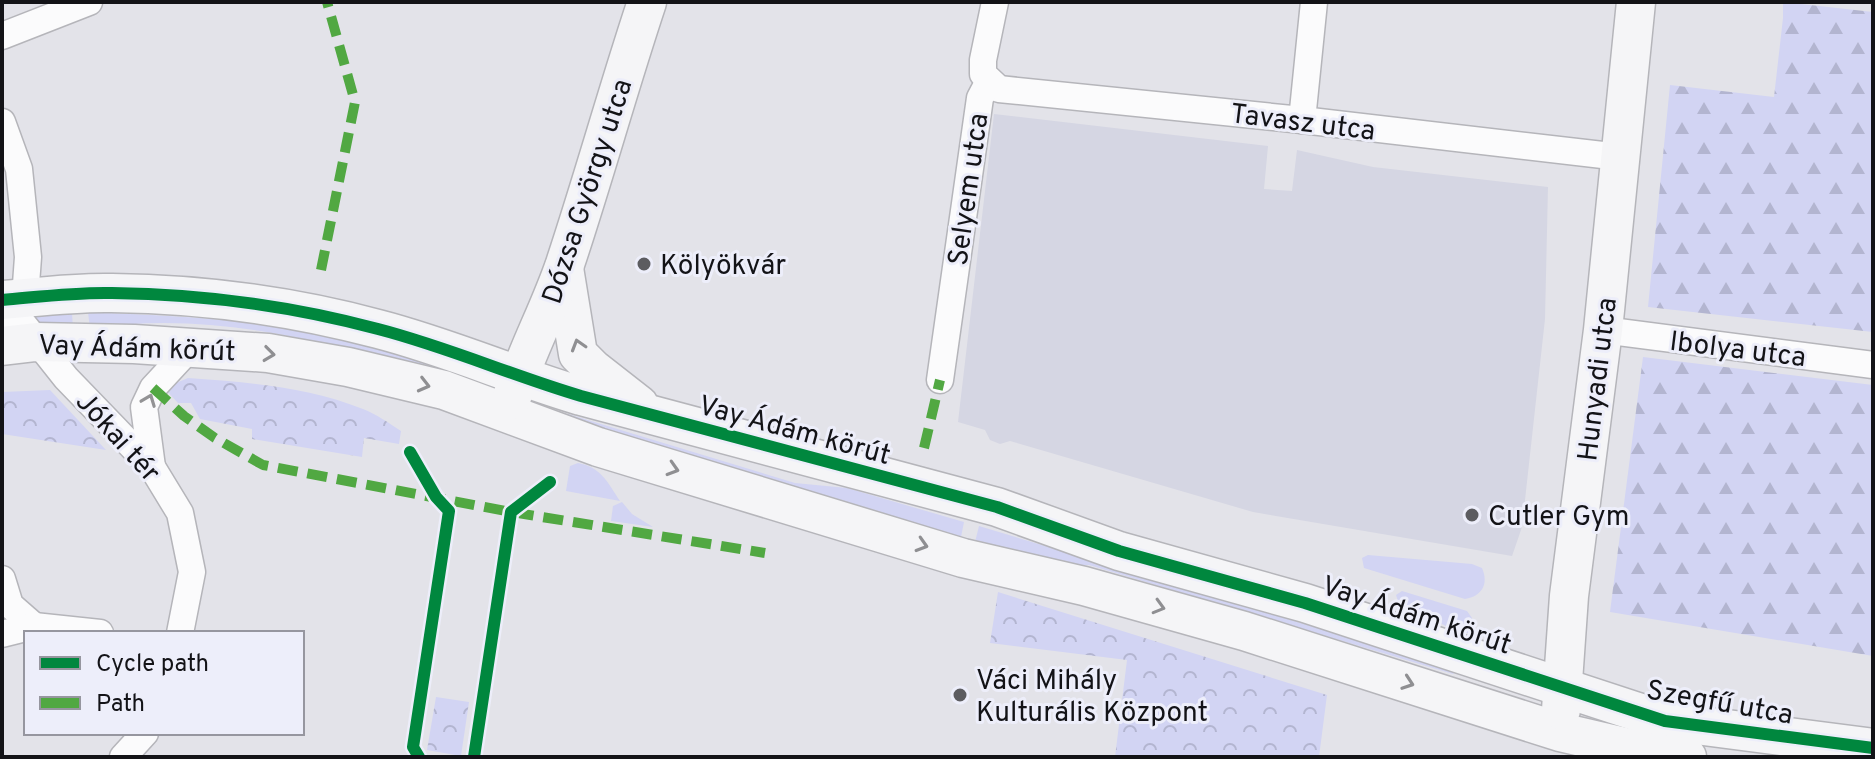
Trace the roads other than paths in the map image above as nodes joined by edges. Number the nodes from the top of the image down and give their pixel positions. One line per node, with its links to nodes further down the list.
1 (89, 2): 6 (street)
2 (647, 2): 11 (street, Dózsa György utca)
3 (995, 2): 7 (street, Selyem utca)
4 (1314, 2): 8 (street)
5 (1636, 2): 10 (street, Hunyadi utca)
6 (2, 36)
7 (989, 81): 8 (street, Tavasz utca); 17 (street, Selyem utca)
8 (1302, 120): 10 (street, Tavasz utca)
9 (2, 122): 12 (street)
10 (1620, 157): 13 (street, Hunyadi utca)
11 (564, 267): 16 (street, Dózsa György utca); 19 (street, one-way to 11)
12 (11, 319): 14 (street, Vay Ádám körút); 16 (street, Vay Ádám körút); 20 (street, Jókai tér)
13 (1603, 330): 15 (street, Ibolya utca); 26 (street, Hunyadi utca)
14 (191, 347): 18 (street, Vay Ádám körút, one-way to 18); 20 (street, one-way to 14)
15 (1873, 365)
16 (518, 377): 18 (street, Dózsa György utca); 19 (street, Vay Ádám körút)
17 (940, 380)
18 (507, 414): 28 (street, Vay Ádám körút, one-way to 28)
19 (654, 416): 26 (street, Vay Ádám körút)
20 (152, 467): 24 (street, Jókai tér)
21 (2, 579): 22 (street)
22 (34, 626): 23 (street); 25 (street)
23 (81, 631)
24 (180, 631)
25 (2, 634)
26 (1562, 686): 28 (street, Hunyadi utca); 29 (street, Szegfű utca)
27 (143, 735): 30 (street)
28 (1559, 744): 31 (street)
29 (1873, 748)
30 (123, 757)
31 (1687, 757)

